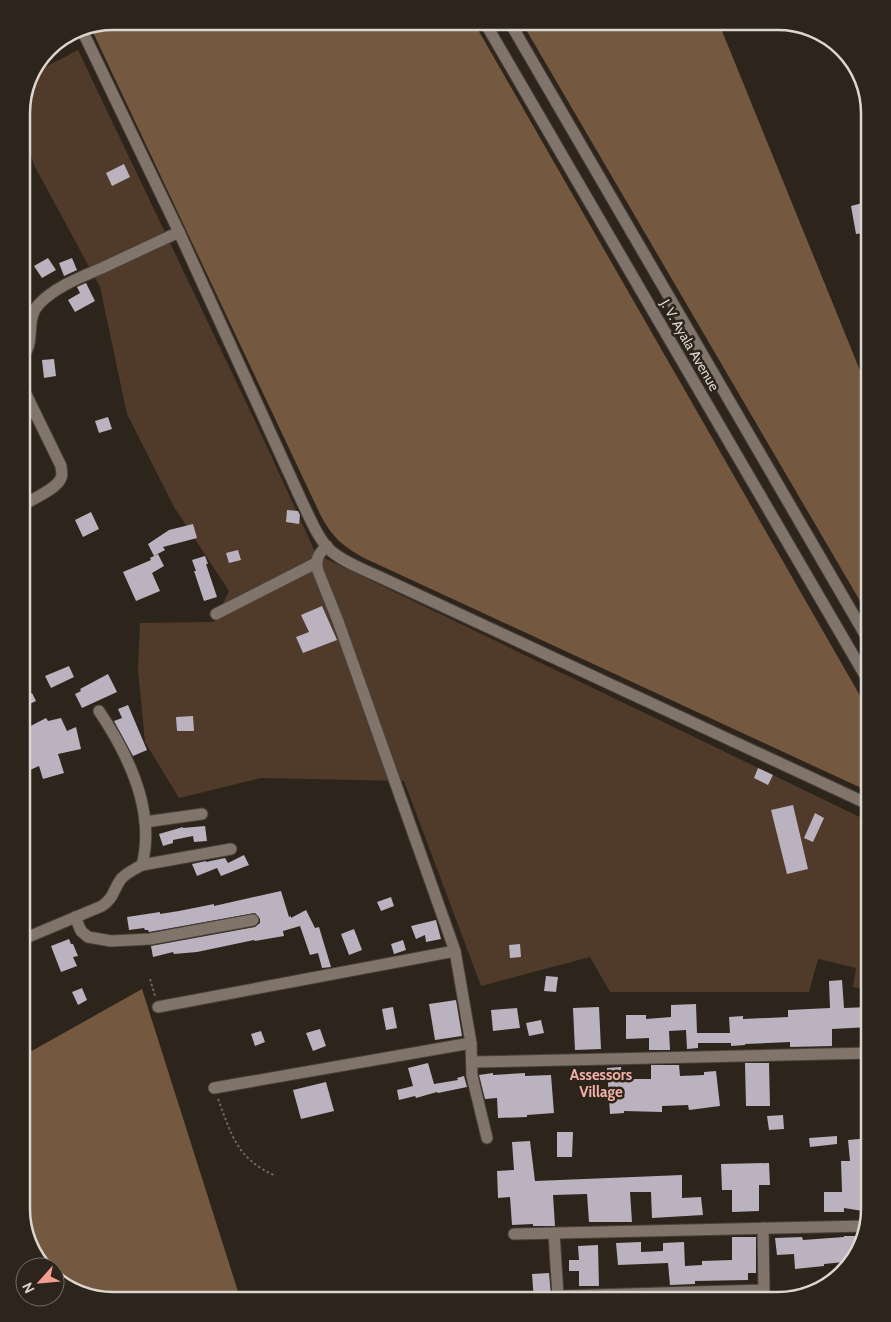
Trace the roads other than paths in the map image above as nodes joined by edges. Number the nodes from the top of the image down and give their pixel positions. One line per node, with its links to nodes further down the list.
1 (489, 30): 5 (street, J. V. Ayala Avenue)
2 (514, 30): 4 (street, J. V. Ayala Avenue)
3 (84, 35): 6 (street)
4 (596, 171): 5 (street); 9 (street, J. V. Ayala Avenue)
5 (577, 181): 11 (street, J. V. Ayala Avenue)
6 (179, 232): 7 (street); 12 (street)
7 (30, 334)
8 (30, 402): 10 (street)
9 (784, 496): 11 (street); 15 (street, J. V. Ayala Avenue)
10 (30, 501)
11 (766, 506): 16 (street, J. V. Ayala Avenue)
12 (326, 546): 13 (street); 18 (street)
13 (316, 563): 14 (street); 26 (street)
14 (216, 614)
15 (861, 628)
16 (861, 669)
17 (99, 711): 20 (street)
18 (861, 801)
19 (202, 814): 20 (street)
20 (144, 822): 22 (street)
21 (231, 849): 22 (street)
22 (142, 865): 23 (street)
23 (75, 917): 24 (street); 25 (street)
24 (253, 920)
25 (30, 936)
26 (455, 951): 27 (street); 28 (street)
27 (158, 1007)
28 (471, 1043): 30 (street); 31 (street)
29 (861, 1053): 30 (street)
30 (472, 1062): 32 (street)
31 (214, 1088)
32 (487, 1138)
33 (859, 1226): 34 (street)
34 (763, 1228): 36 (street); 38 (street)
35 (514, 1234): 36 (street)
36 (554, 1234): 37 (street)
37 (558, 1292)
38 (695, 1292)

